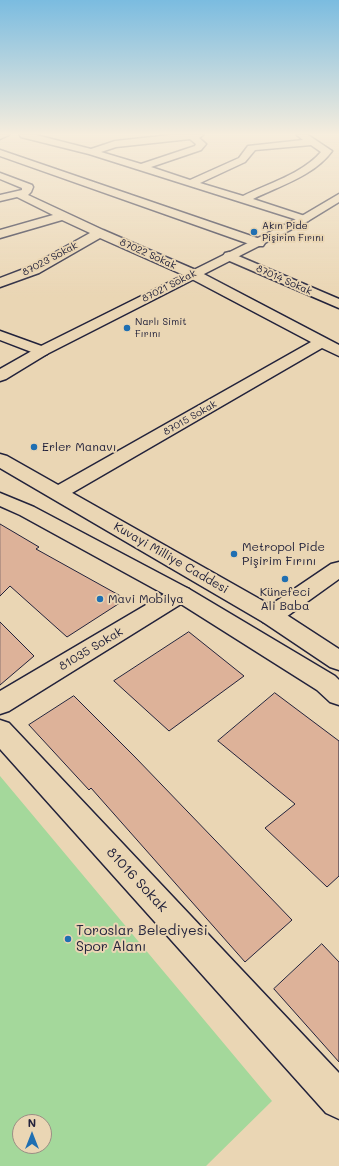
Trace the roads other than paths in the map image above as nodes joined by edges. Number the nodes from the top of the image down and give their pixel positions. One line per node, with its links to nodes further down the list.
1 (27, 189): 5 (street)
2 (105, 189): 13 (street)
3 (211, 189): 8 (street)
4 (263, 189): 8 (street)
5 (18, 194): 7 (street); 9 (street, 87022 Sokak)
6 (339, 197): 10 (street, 87021 Sokak)
7 (0, 198)
8 (243, 200): 10 (street)
9 (62, 216): 11 (street, 87022 Sokak); 12 (street)
10 (304, 219): 13 (street, 87021 Sokak)
11 (99, 233): 15 (street, 87022 Sokak); 16 (street, 87023 Sokak)
12 (0, 234)
13 (259, 243): 14 (street, 87021 Sokak)
14 (229, 256): 15 (street, 87021 Sokak); 17 (street, 87014 Sokak)
15 (193, 274): 19 (street, 87022 Sokak); 20 (street, 87021 Sokak)
16 (0, 283)
17 (339, 304)
18 (0, 335): 20 (street)
19 (322, 342): 21 (street, 87022 Sokak); 24 (street, 87015 Sokak)
20 (42, 351): 22 (street, 87021 Sokak)
21 (339, 351)
22 (0, 376)
23 (0, 460): 24 (street, Kuvayi Milliye Caddesi)
24 (58, 493): 28 (street, Kuvayi Milliye Caddesi)
25 (0, 499): 27 (street)
26 (339, 569): 28 (street)
27 (181, 594): 30 (street); 31 (street, 81035 Sokak)
28 (271, 616): 29 (street, Kuvayi Milliye Caddesi)
29 (339, 661)
30 (339, 695)
31 (0, 704)
32 (0, 731): 33 (street, 81016 Sokak)
33 (339, 1100)

